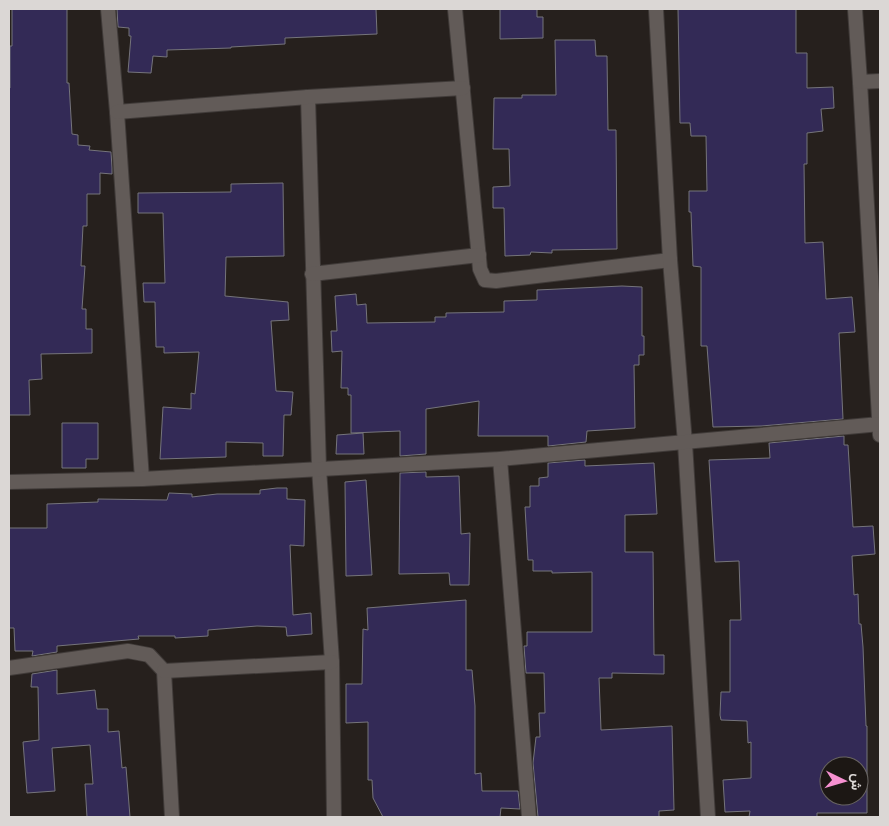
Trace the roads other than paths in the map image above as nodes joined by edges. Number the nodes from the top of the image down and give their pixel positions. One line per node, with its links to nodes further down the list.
1 (108, 9): 9 (street)
2 (455, 9): 7 (street)
3 (656, 9): 11 (street)
4 (855, 9): 6 (street)
5 (880, 81): 6 (street)
6 (860, 82): 13 (street)
7 (462, 88): 8 (street); 10 (street)
8 (308, 97): 9 (street); 12 (street)
9 (117, 112): 17 (street)
10 (479, 255): 11 (street); 12 (street)
11 (670, 260): 14 (street)
12 (312, 274): 16 (street)
13 (880, 428): 14 (street)
14 (686, 442): 15 (street); 25 (street)
15 (500, 459): 16 (street); 24 (street)
16 (319, 468): 17 (street); 19 (street)
17 (142, 479): 18 (street)
18 (9, 482)
19 (332, 662): 21 (street); 23 (street)
20 (9, 668): 21 (street)
21 (164, 671): 22 (street)
22 (172, 817)
23 (334, 817)
24 (529, 817)
25 (708, 817)

